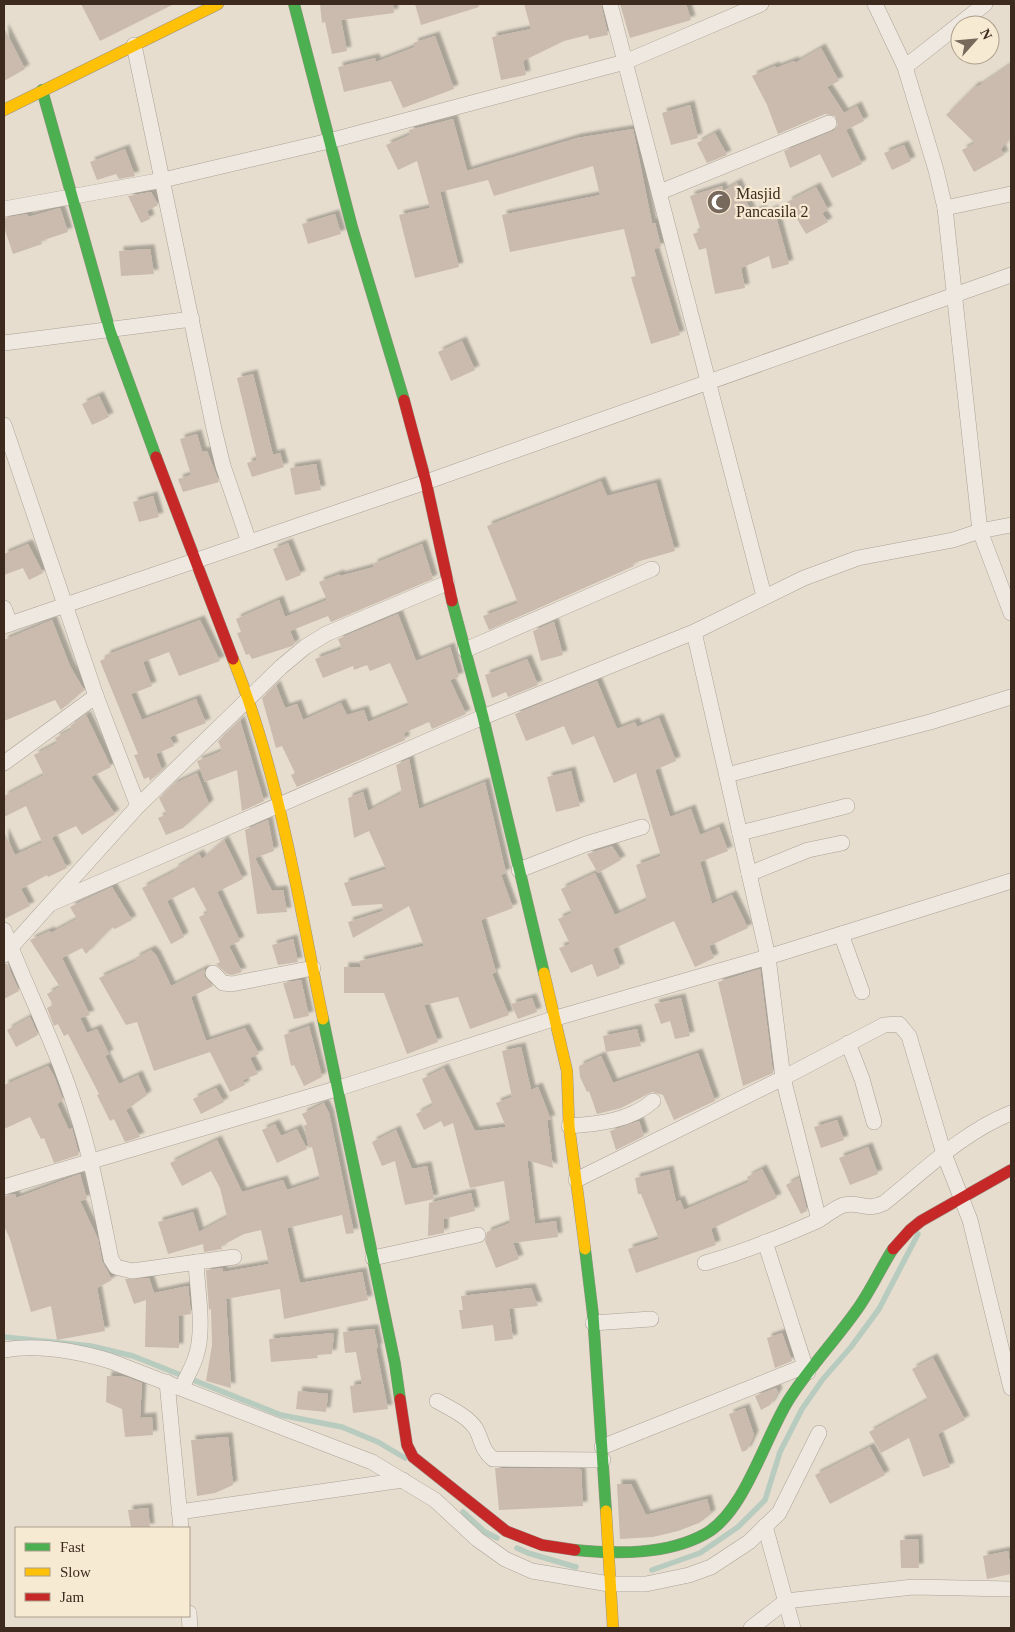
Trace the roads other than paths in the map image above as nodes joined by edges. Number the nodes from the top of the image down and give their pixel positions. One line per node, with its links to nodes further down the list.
1 (218, 4): 7 (street)
2 (294, 4): 13 (street)
3 (610, 4): 8 (street)
4 (761, 4): 8 (street)
5 (875, 4): 9 (street)
6 (985, 4): 9 (street)
7 (134, 45): 10 (street); 14 (street)
8 (626, 62): 13 (street); 15 (street)
9 (904, 67): 18 (street)
10 (42, 90): 11 (street); 17 (street)
11 (4, 110)
12 (829, 123): 15 (street)
13 (330, 141): 14 (street); 27 (street)
14 (162, 180): 17 (street); 22 (street)
15 (660, 192): 25 (street)
16 (1011, 194): 18 (street)
17 (72, 197): 19 (street); 23 (street)
18 (945, 208): 21 (street)
19 (4, 209)
20 (1011, 275): 21 (street)
21 (954, 294): 25 (street); 29 (street)
22 (192, 319): 23 (street); 30 (street)
23 (110, 330): 24 (street); 31 (street)
24 (4, 343)
25 (709, 382): 27 (street); 34 (street)
26 (4, 425): 35 (street)
27 (426, 482): 30 (street); 33 (street)
28 (1011, 525): 29 (street)
29 (980, 531): 34 (street); 37 (street)
30 (249, 542): 31 (street)
31 (194, 560): 35 (street); 42 (street)
32 (652, 569): 40 (street)
33 (448, 583): 40 (street); 42 (street)
34 (764, 596): 39 (street)
35 (66, 605): 38 (street); 41 (street)
36 (4, 608): 38 (street)
37 (1011, 613)
38 (7, 625)
39 (694, 632): 44 (street); 46 (street)
40 (465, 650): 44 (street)
41 (96, 696): 45 (street); 48 (street)
42 (248, 696): 47 (street); 48 (street)
43 (1011, 697): 46 (street)
44 (483, 717): 47 (street); 53 (street)
45 (4, 763)
46 (726, 776): 51 (street)
47 (278, 804): 56 (street); 61 (street)
48 (138, 806): 56 (street)
49 (847, 806): 51 (street)
50 (642, 827): 53 (street)
51 (740, 832): 54 (street)
52 (842, 843): 54 (street)
53 (519, 870): 64 (street)
54 (749, 874): 60 (street)
55 (1011, 881): 58 (street)
56 (52, 903): 59 (street)
57 (4, 930): 59 (street)
58 (841, 934): 60 (street); 63 (street)
59 (8, 952): 73 (street)
60 (768, 957): 64 (street); 66 (street)
61 (313, 968): 62 (street); 67 (street)
62 (213, 973)
63 (862, 992)
64 (556, 1018): 67 (street); 71 (street)
65 (848, 1043): 66 (street); 70 (street); 72 (street)
66 (783, 1078): 75 (street); 78 (street)
67 (338, 1088): 73 (street); 82 (street)
68 (653, 1101): 71 (street)
69 (1011, 1113): 72 (street)
70 (874, 1122)
71 (569, 1126): 75 (street)
72 (944, 1154): 77 (street); 78 (street)
73 (90, 1160): 76 (street); 83 (street)
74 (1011, 1170): 77 (street)
75 (576, 1180): 86 (street)
76 (4, 1187)
77 (965, 1208): 88 (street); 91 (street)
78 (819, 1220): 80 (street)
79 (478, 1235): 82 (street)
80 (765, 1242): 84 (street); 88 (street)
81 (234, 1257): 83 (street)
82 (373, 1258): 95 (street)
83 (196, 1262): 90 (street)
84 (705, 1263)
85 (652, 1319): 86 (street)
86 (593, 1323): 94 (street)
87 (4, 1350): 89 (street)
88 (806, 1369): 94 (street); 99 (street)
89 (167, 1382): 90 (street); 96 (street)
90 (183, 1385): 95 (street)
91 (1011, 1388)
92 (437, 1401): 94 (street)
93 (819, 1433): 97 (street)
94 (602, 1454): 99 (street)
95 (414, 1476): 96 (street); 99 (street); 100 (street)
96 (179, 1512): 98 (street)
97 (765, 1526): 100 (street); 102 (street)
98 (181, 1527)
99 (608, 1555): 100 (street)
100 (609, 1584): 103 (street)
101 (1011, 1589): 102 (street)
102 (786, 1601): 104 (street); 105 (street)
103 (613, 1628)
104 (751, 1628)
105 (793, 1628)

